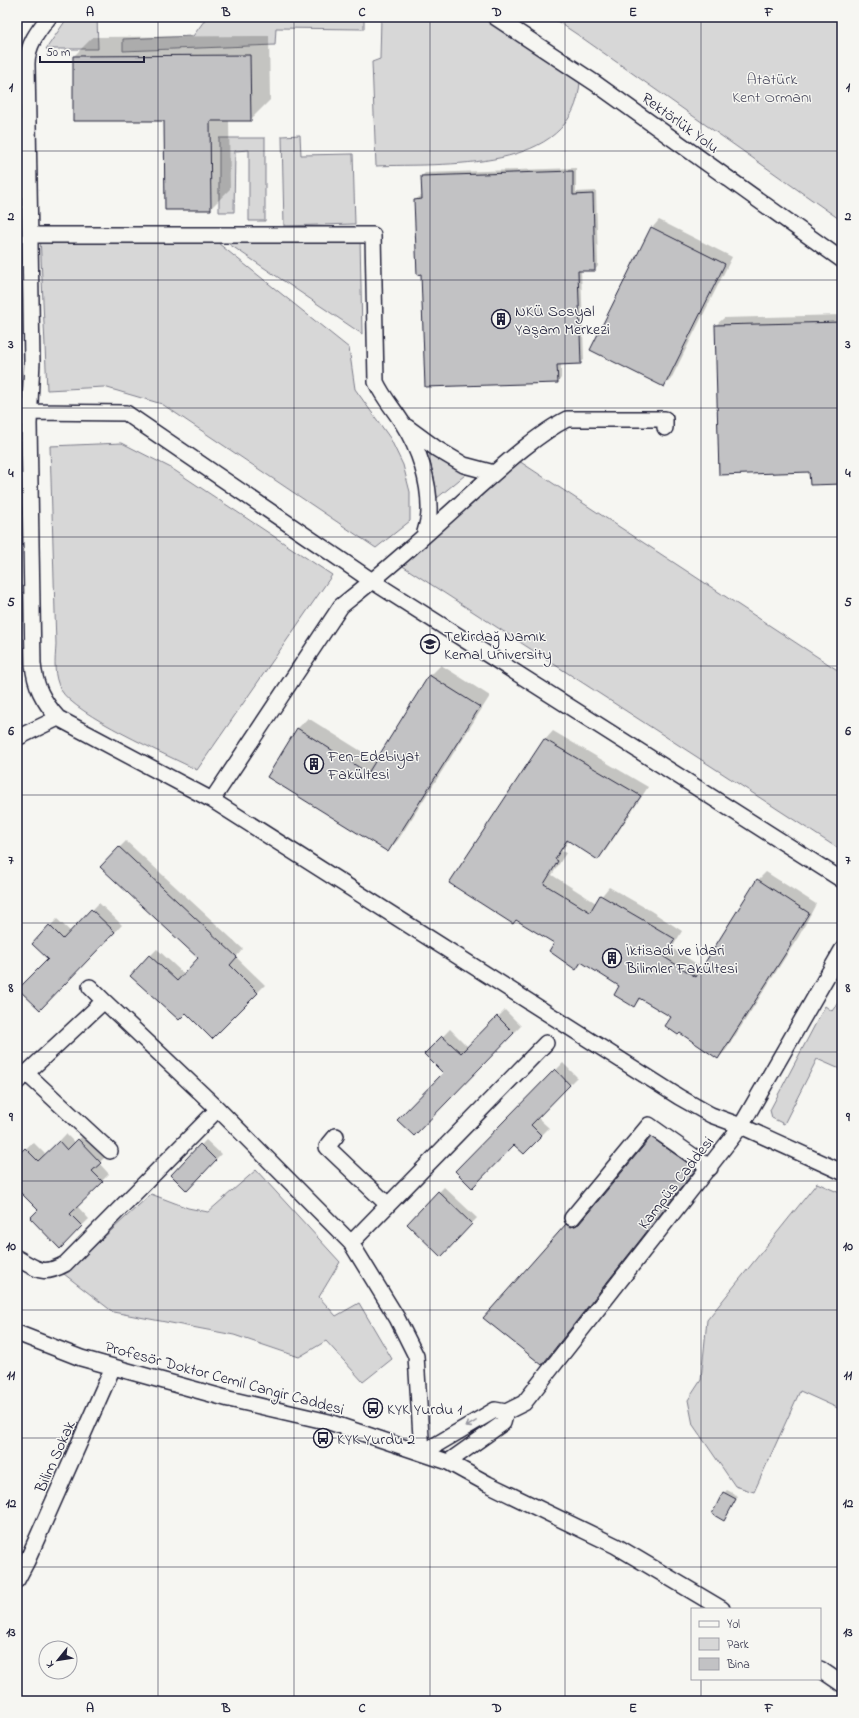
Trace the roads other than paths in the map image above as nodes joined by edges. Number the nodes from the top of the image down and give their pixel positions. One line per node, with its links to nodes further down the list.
1 (49, 17): 3 (street)
2 (495, 17): 4 (street, Rektörlük Yolu)
3 (30, 235): 5 (street); 6 (street)
4 (842, 260)
5 (25, 417): 10 (street); 11 (street)
6 (403, 424): 8 (street); 9 (street)
7 (665, 428): 8 (street)
8 (494, 473): 9 (street)
9 (424, 536): 10 (street)
10 (372, 581): 13 (street); 14 (street)
11 (58, 718): 12 (street); 13 (street)
12 (17, 738)
13 (212, 800): 21 (street)
14 (842, 880)
15 (842, 950): 21 (street, Kampüs Caddesi)
16 (90, 987): 17 (street)
17 (104, 1001): 19 (street); 20 (street)
18 (546, 1043): 26 (street)
19 (22, 1078): 23 (street)
20 (218, 1109): 28 (street); 29 (street)
21 (741, 1126): 24 (street, Kampüs Caddesi); 25 (street)
22 (336, 1136): 26 (street)
23 (110, 1151)
24 (710, 1168): 27 (street); 32 (street, Kampüs Caddesi)
25 (842, 1172)
26 (388, 1205): 28 (street)
27 (572, 1218)
28 (351, 1243): 33 (street)
29 (17, 1256)
30 (17, 1333): 31 (street, Profesör Doktor Cemil Cangir Caddesi)
31 (113, 1367): 33 (street, Profesör Doktor Cemil Cangir Caddesi); 35 (street, Bilim Sokak)
32 (506, 1412): 33 (street, one-way to 33); 34 (street)
33 (422, 1453): 34 (street, Profesör Doktor Cemil Cangir Caddesi)
34 (448, 1462): 37 (street, Profesör Doktor Cemil Cangir Caddesi)
35 (22, 1559): 36 (street, Bilim Sokak)
36 (17, 1580)
37 (720, 1608)
38 (821, 1670): 39 (street)
39 (842, 1684)

